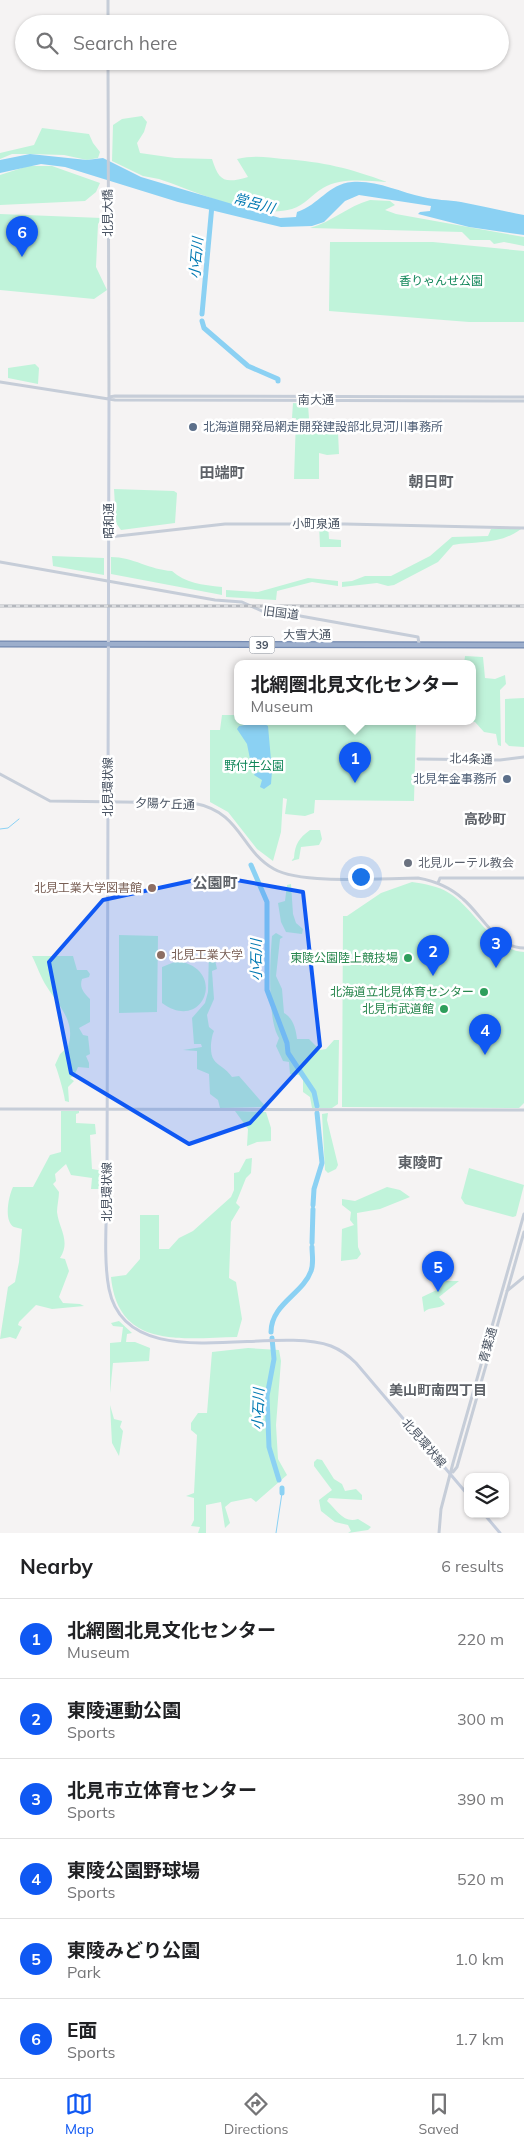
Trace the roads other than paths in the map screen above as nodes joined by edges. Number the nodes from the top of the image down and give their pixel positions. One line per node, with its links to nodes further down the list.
1 (108, 0): 2 (street)
2 (108, 15)
3 (108, 70): 5 (street, 北見大橋)
4 (0, 382): 5 (street, 南大通)
5 (109, 398): 6 (street, 南大通); 8 (main road, 昭和通)
6 (524, 399)
7 (524, 528): 8 (street, 小町泉通)
8 (108, 537): 10 (main road, 昭和通)
9 (0, 562): 10 (street)
10 (109, 580): 12 (main road, 昭和通); 13 (street, 旧国道)
11 (0, 644): 12 (highway, 大雪大通 / 39)
12 (108, 644): 13 (highway, 大雪大通 / 39); 18 (main road, 北見環状線)
13 (418, 644): 14 (highway, 大雪大通 / 39)
14 (524, 645)
15 (524, 758): 16 (street, 北4条通)
16 (418, 759)
17 (0, 774): 18 (street, 夕陽ケ丘通)
18 (108, 803): 20 (street, 夕陽ケ丘通); 23 (main road, 北見環状線)
19 (524, 878): 20 (street)
20 (438, 882): 21 (street, 夕陽ケ丘通)
21 (524, 948)
22 (0, 1109): 23 (street)
23 (107, 1109): 24 (street); 32 (main road, 北見環状線)
24 (524, 1110)
25 (524, 1214): 31 (street, 青葉通)
26 (524, 1232): 27 (street, 青葉通)
27 (511, 1277): 29 (street); 30 (street, 青葉通)
28 (524, 1277): 29 (street)
29 (519, 1282): 30 (street)
30 (507, 1292): 31 (street); 32 (street, 青葉通)
31 (502, 1295): 32 (street, 青葉通)
32 (452, 1475): 33 (main road, 北見環状線); 35 (street, 青葉通)
33 (464, 1490)
34 (487, 1518): 36 (main road)
35 (439, 1533)
36 (500, 1533)

